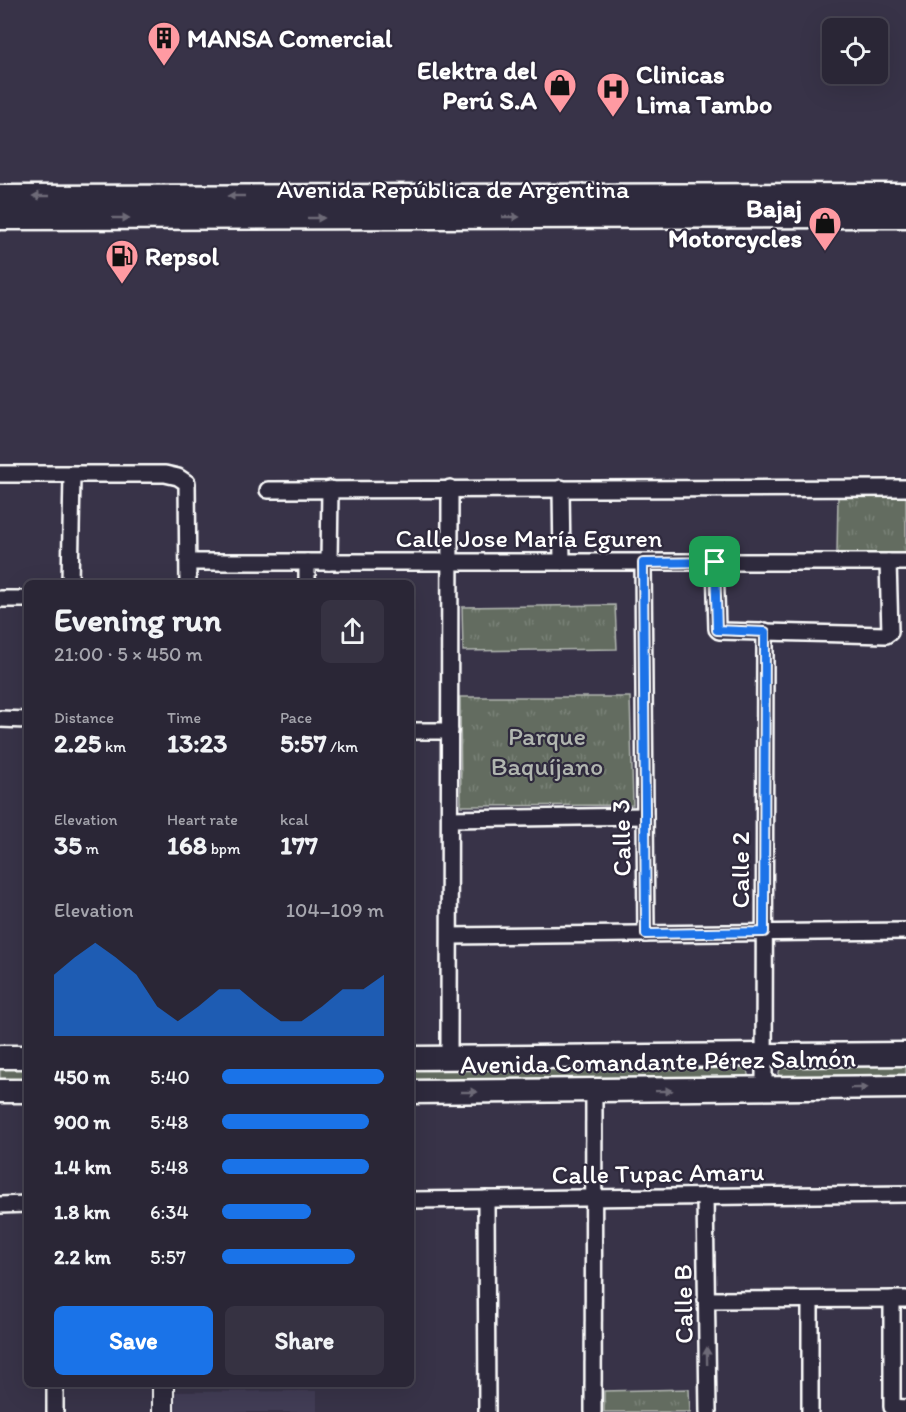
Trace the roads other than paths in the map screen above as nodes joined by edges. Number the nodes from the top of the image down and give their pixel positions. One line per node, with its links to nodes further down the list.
1 (906, 195): 2 (main road, Avenida República de Argentina, one-way to 2)
2 (0, 196)
3 (906, 216): 4 (main road, Avenida República de Argentina, one-way to 3)
4 (0, 218)
5 (0, 474): 6 (street)
6 (72, 475): 12 (street); 21 (street)
7 (561, 488): 8 (street); 10 (street); 16 (street)
8 (906, 488)
9 (330, 489): 10 (street); 11 (street); 14 (street)
10 (450, 489): 15 (street)
11 (268, 490)
12 (189, 562): 13 (street, Calle Jose María Eguren); 22 (street)
13 (307, 562): 14 (street, Calle Jose María Eguren); 23 (street)
14 (329, 562): 15 (street, Calle Jose María Eguren)
15 (450, 562): 16 (street, Calle Jose María Eguren); 30 (street)
16 (562, 562): 20 (street, Calle Jose María Eguren)
17 (715, 562): 18 (street, Calle Jose María Eguren); 20 (street, Calle Jose María Eguren); 26 (street)
18 (888, 562): 19 (street, Calle Jose María Eguren); 26 (street)
19 (906, 562)
20 (643, 563): 31 (street, Calle 3)
21 (70, 580)
22 (188, 580)
23 (307, 580)
24 (0, 599): 25 (street)
25 (24, 599)
26 (765, 632): 34 (street, Calle 2)
27 (0, 719): 28 (street)
28 (24, 720)
29 (414, 731): 30 (street)
30 (450, 731): 32 (street)
31 (645, 816): 32 (street); 35 (street, Calle 3)
32 (450, 819): 36 (street)
33 (906, 931): 34 (street)
34 (764, 932): 35 (street); 38 (street, Calle 2)
35 (646, 934): 36 (street)
36 (450, 936): 41 (street)
37 (906, 1054): 38 (main road, Avenida Comandante Pérez Salmón)
38 (764, 1055): 41 (main road, Avenida Comandante Pérez Salmón); 44 (street, Calle 2)
39 (0, 1057): 40 (main road)
40 (24, 1057)
41 (449, 1057): 42 (main road, Avenida Comandante Pérez Salmón)
42 (414, 1058)
43 (906, 1087): 44 (main road, Avenida Comandante Pérez Salmón, one-way to 43)
44 (764, 1089): 48 (main road, Avenida Comandante Pérez Salmón, one-way to 44)
45 (0, 1091): 46 (main road)
46 (24, 1091)
47 (414, 1092): 48 (main road, Avenida Comandante Pérez Salmón, one-way to 48)
48 (594, 1092): 51 (street)
49 (906, 1194): 50 (street, Calle Tupac Amaru)
50 (705, 1196): 51 (street, Calle Tupac Amaru); 57 (street, Calle B)
51 (595, 1198): 52 (street, Calle Tupac Amaru); 65 (street)
52 (486, 1199): 53 (street, Calle Tupac Amaru); 64 (street)
53 (414, 1200)
54 (24, 1204): 55 (street)
55 (0, 1205)
56 (899, 1299): 58 (street); 61 (street)
57 (706, 1300): 58 (street); 66 (street, Calle B, one-way to 57)
58 (810, 1300): 67 (street)
59 (55, 1387): 62 (street)
60 (163, 1387): 63 (street)
61 (906, 1408)
62 (55, 1412)
63 (163, 1412)
64 (487, 1412)
65 (593, 1412)
66 (708, 1412)
67 (810, 1412)

